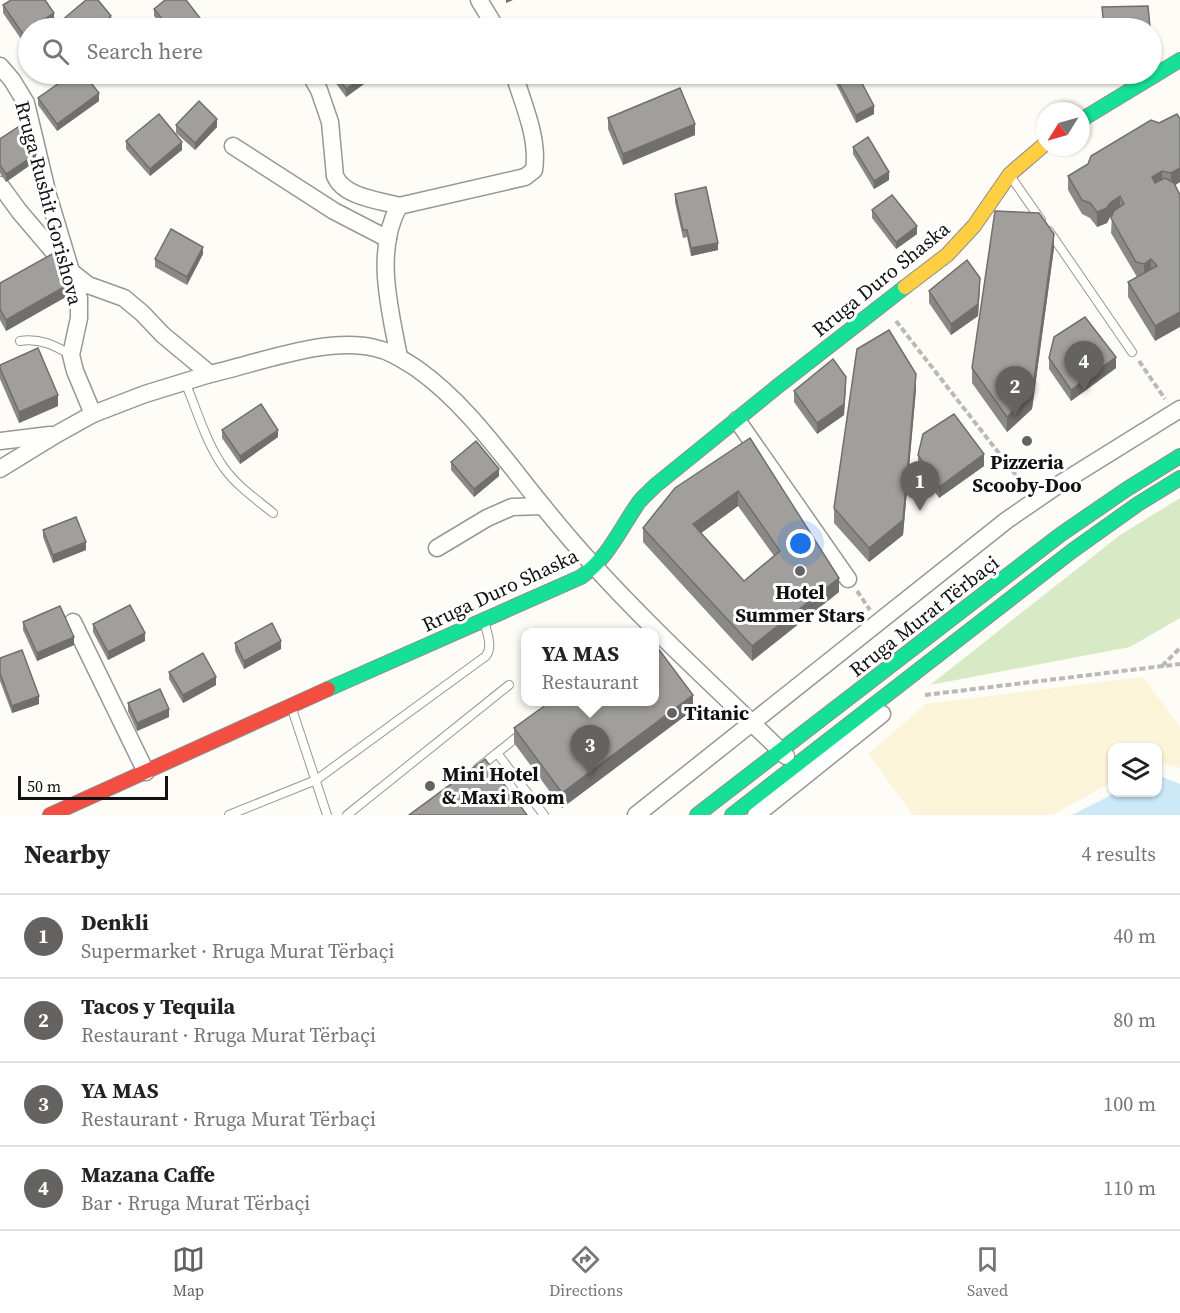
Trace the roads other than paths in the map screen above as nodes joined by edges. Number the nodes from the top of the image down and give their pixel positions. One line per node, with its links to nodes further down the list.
1 (479, 0): 2 (street)
2 (490, 18)
3 (1180, 60): 5 (main road)
4 (0, 66): 16 (street, Rruga Rushit Gorishova)
5 (1162, 71)
6 (316, 84): 14 (street)
7 (517, 84): 14 (street)
8 (1140, 84): 9 (main road)
9 (1090, 115)
10 (233, 146): 15 (street)
11 (1036, 152): 12 (main road, Rruga Duro Shaska)
12 (1010, 174): 18 (lane); 25 (main road, Rruga Duro Shaska)
13 (0, 185): 16 (street)
14 (399, 206): 15 (street)
15 (388, 239): 20 (street)
16 (69, 270): 19 (street, Rruga Rushit Gorishova); 21 (street)
17 (20, 341): 19 (lane)
18 (1132, 352)
19 (71, 355): 24 (street)
20 (399, 357): 21 (street); 31 (street)
21 (210, 374): 22 (street)
22 (185, 382): 24 (street); 32 (lane)
23 (1177, 411): 43 (street)
24 (93, 414): 26 (street)
25 (737, 420): 34 (main road, Rruga Duro Shaska); 35 (street)
26 (57, 434): 27 (street); 29 (street)
27 (0, 441)
28 (1180, 456): 45 (main road, Rruga Murat Tërbaçi)
29 (0, 469)
30 (1180, 478): 47 (main road, Rruga Murat Tërbaçi)
31 (543, 506): 33 (street); 34 (street)
32 (273, 513)
33 (436, 548)
34 (596, 567): 36 (main road, Rruga Duro Shaska); 38 (street)
35 (848, 579)
36 (484, 620): 42 (main road, Rruga Duro Shaska); 50 (lane)
37 (73, 622): 48 (street)
38 (651, 628)
39 (659, 636): 43 (street)
40 (510, 685): 54 (lane)
41 (903, 698): 59 (street)
42 (291, 706): 48 (main road, Rruga Duro Shaska); 50 (lane)
43 (753, 723): 45 (street); 56 (street)
44 (534, 724): 46 (lane)
45 (781, 751): 47 (street); 57 (main road, Rruga Murat Tërbaçi)
46 (497, 753): 49 (lane); 55 (lane)
47 (795, 765): 58 (main road, Rruga Murat Tërbaçi)
48 (146, 772): 51 (main road, Rruga Duro Shaska)
49 (471, 773)
50 (316, 780): 52 (lane); 53 (lane)
51 (50, 815)
52 (229, 815)
53 (327, 815)
54 (347, 815)
55 (544, 815)
56 (636, 815)
57 (697, 815)
58 (732, 815)
59 (756, 815)

